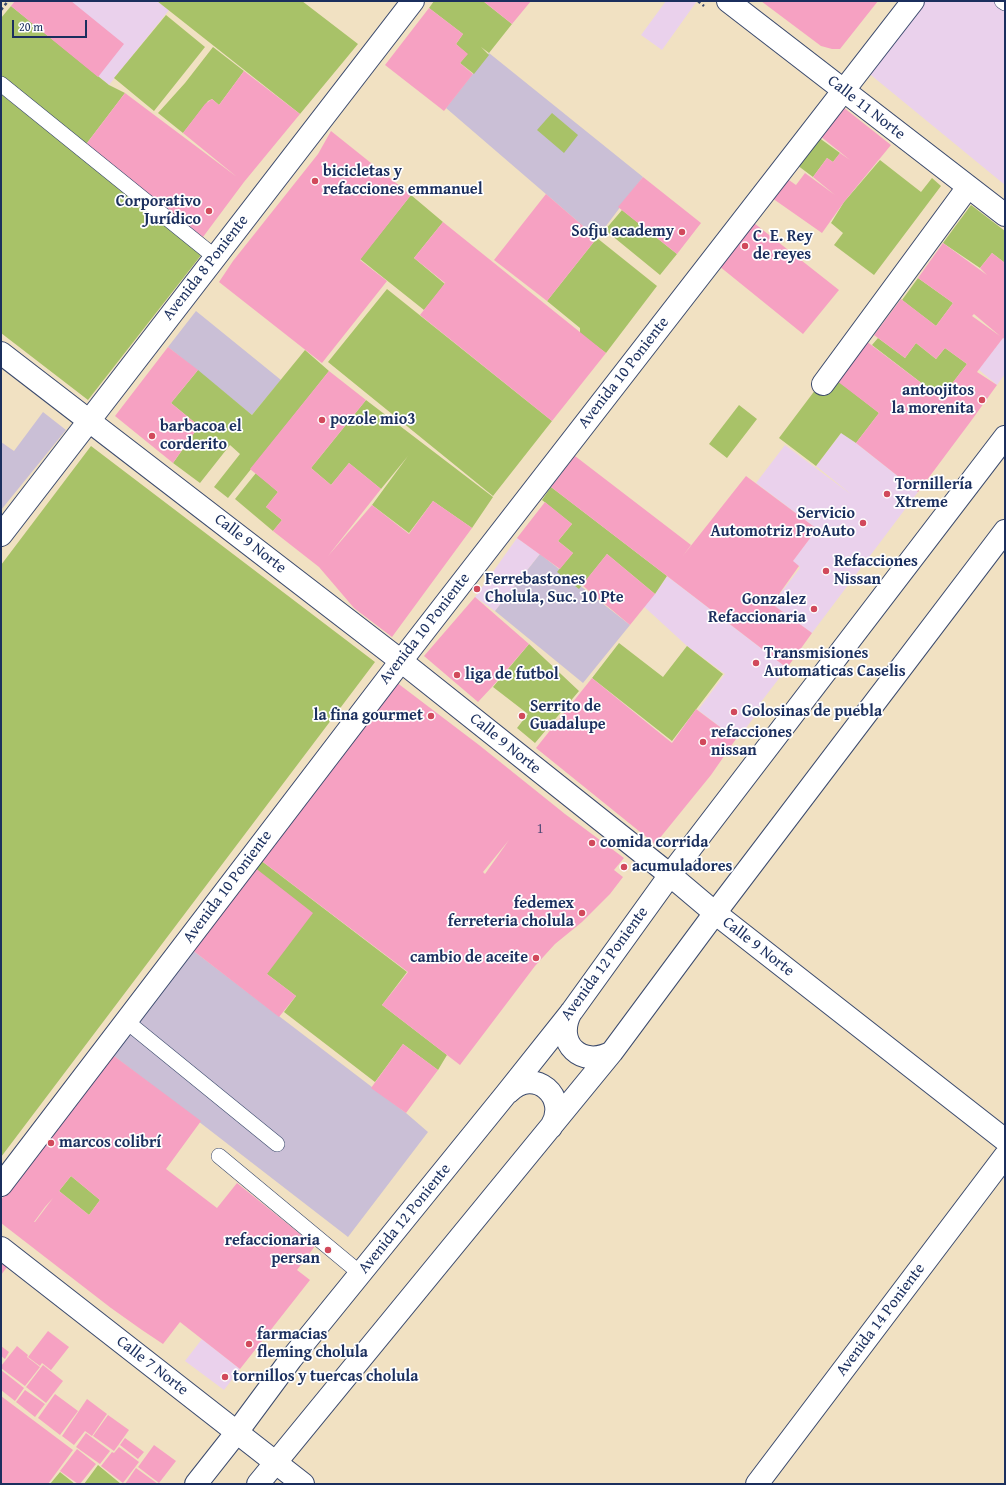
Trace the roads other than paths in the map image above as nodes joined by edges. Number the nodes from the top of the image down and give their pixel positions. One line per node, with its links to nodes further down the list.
1 (413, 1): 10 (street, Avenida 8 Poniente)
2 (728, 1): 7 (street, Calle 11 Norte)
3 (913, 1): 7 (street, Avenida 10 Poniente)
4 (1002, 1): 5 (lane)
5 (1005, 3)
6 (1, 84): 10 (lane)
7 (843, 90): 8 (street, Calle 11 Norte); 17 (street, Avenida 10 Poniente)
8 (968, 187): 9 (street, Calle 11 Norte); 12 (street)
9 (1005, 215)
10 (215, 256): 13 (street, Avenida 8 Poniente)
11 (1, 353): 13 (street, Calle 9 Norte)
12 (823, 384)
13 (89, 420): 16 (street, Avenida 8 Poniente); 17 (street, Calle 9 Norte)
14 (1005, 437): 18 (street, Avenida 12 Poniente)
15 (1005, 531): 19 (street)
16 (1, 535)
17 (401, 660): 18 (street, Calle 9 Norte); 21 (street, Avenida 10 Poniente)
18 (670, 875): 19 (street, Calle 9 Norte); 20 (street, Avenida 12 Poniente)
19 (715, 913): 22 (street); 25 (street, Calle 9 Norte)
20 (572, 1011): 22 (street); 23 (street, Avenida 12 Poniente)
21 (126, 1021): 26 (lane); 29 (street, Avenida 10 Poniente)
22 (612, 1052): 24 (street)
23 (506, 1094): 24 (street); 31 (street, Avenida 12 Poniente)
24 (550, 1128): 33 (street)
25 (1005, 1140)
26 (277, 1144)
27 (219, 1156): 31 (lane)
28 (1005, 1156): 37 (street, Avenida 14 Poniente)
29 (1, 1186)
30 (1, 1248): 32 (street, Calle 7 Norte)
31 (361, 1274): 32 (street, Avenida 12 Poniente)
32 (237, 1432): 33 (street, Calle 7 Norte); 34 (street, Avenida 12 Poniente)
33 (275, 1462): 35 (street); 36 (street, Calle 7 Norte)
34 (196, 1484)
35 (258, 1484)
36 (304, 1484)
37 (757, 1484)

